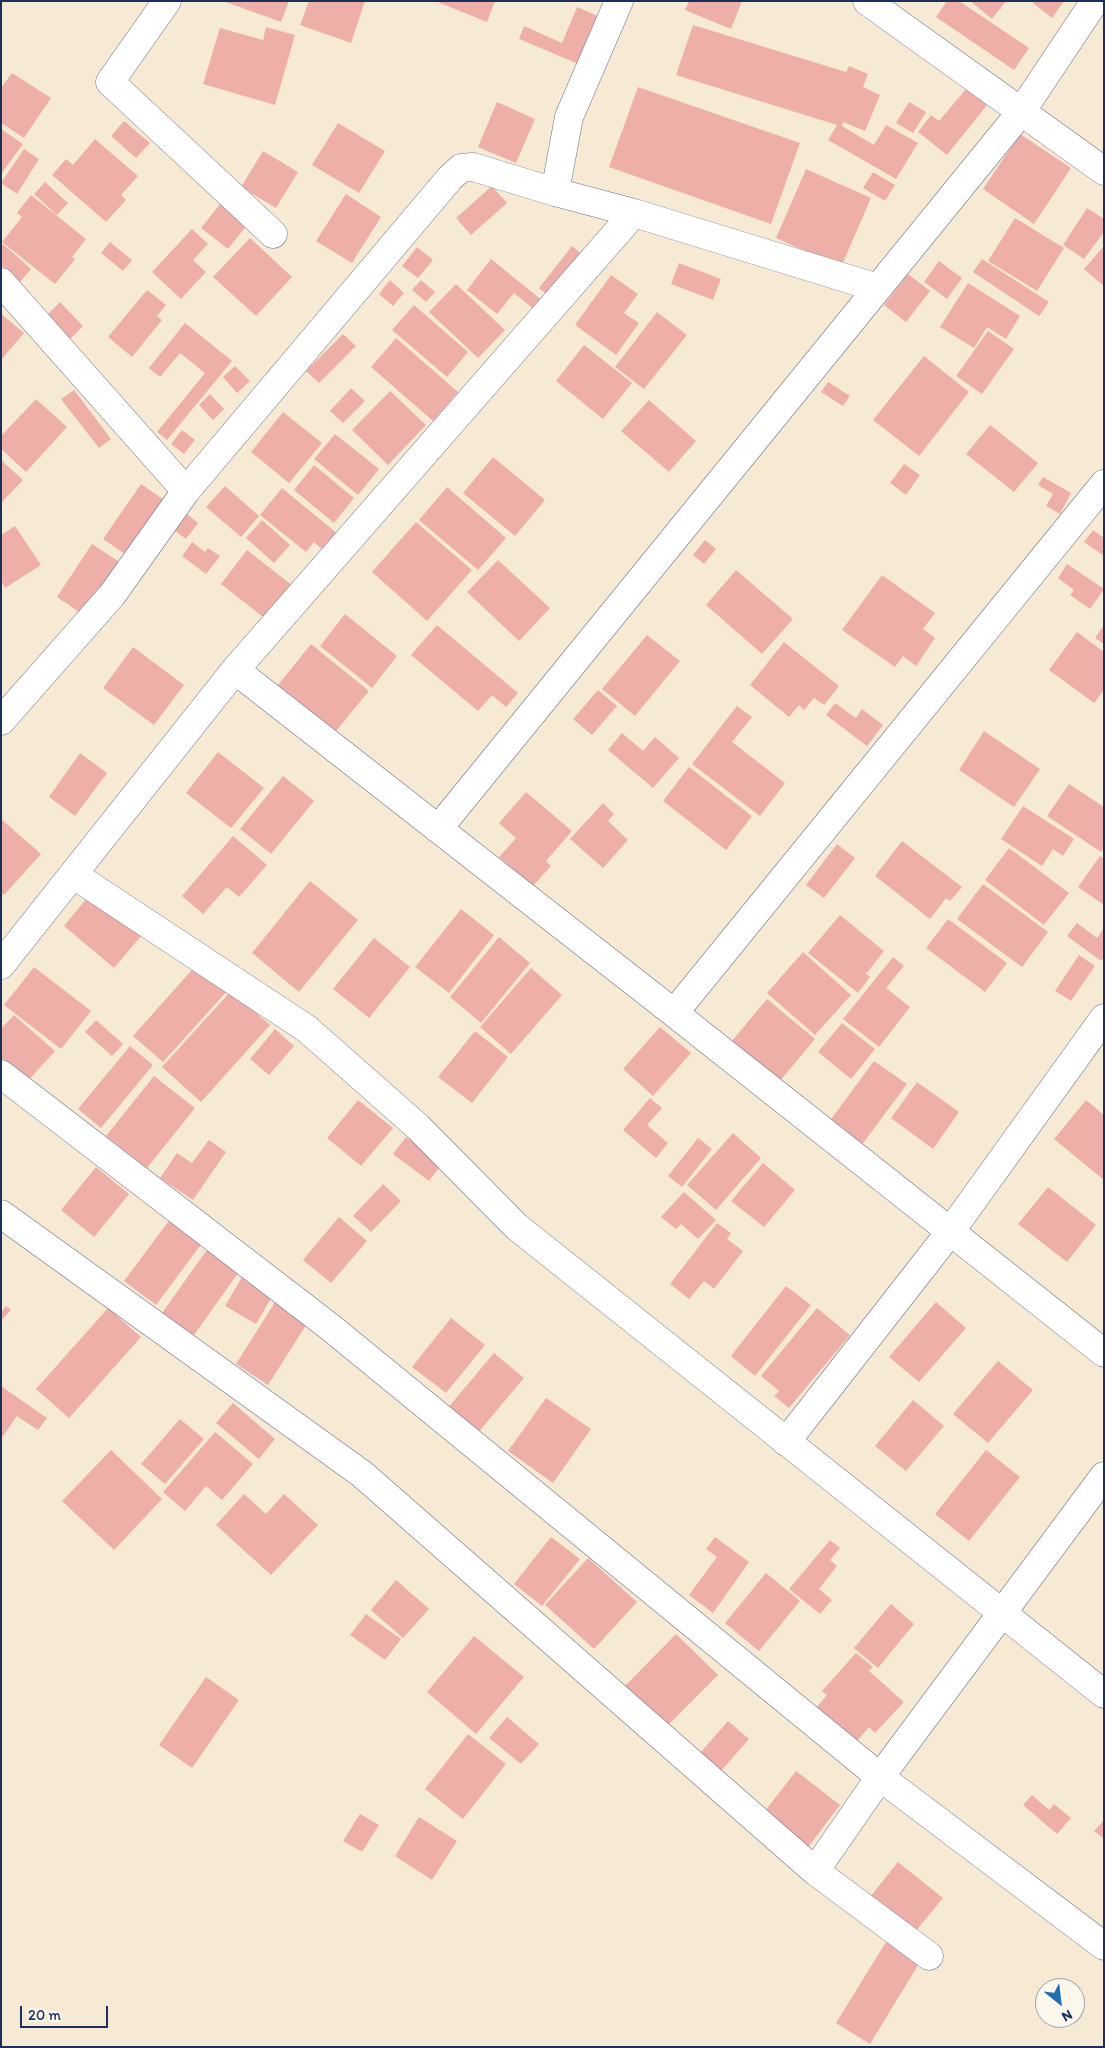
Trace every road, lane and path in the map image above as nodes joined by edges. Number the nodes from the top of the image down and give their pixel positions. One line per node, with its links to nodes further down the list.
1 (167, 1): 9 (street)
2 (619, 1): 7 (street)
3 (867, 1): 5 (street)
4 (1095, 1): 5 (street)
5 (1021, 112): 6 (street); 11 (street)
6 (1104, 171)
7 (555, 192): 8 (street); 13 (street)
8 (634, 213): 11 (street); 14 (street)
9 (273, 234)
10 (1, 282): 13 (street)
11 (878, 288): 16 (street)
12 (1104, 484): 19 (street)
13 (186, 491): 15 (street)
14 (236, 670): 16 (street); 17 (street)
15 (1, 721)
16 (438, 829): 19 (street)
17 (74, 875): 18 (street); 25 (street)
18 (1, 965)
19 (674, 1013): 23 (street)
20 (1104, 1018): 23 (street)
21 (1, 1074): 29 (street)
22 (1, 1214): 30 (street)
23 (950, 1232): 24 (street); 25 (street)
24 (1104, 1353)
25 (786, 1442): 27 (street)
26 (1104, 1476): 27 (street)
27 (1002, 1612): 28 (street); 29 (street)
28 (1104, 1694)
29 (880, 1777): 30 (street); 31 (street)
30 (815, 1871): 32 (street)
31 (1104, 1946)
32 (929, 1956)

